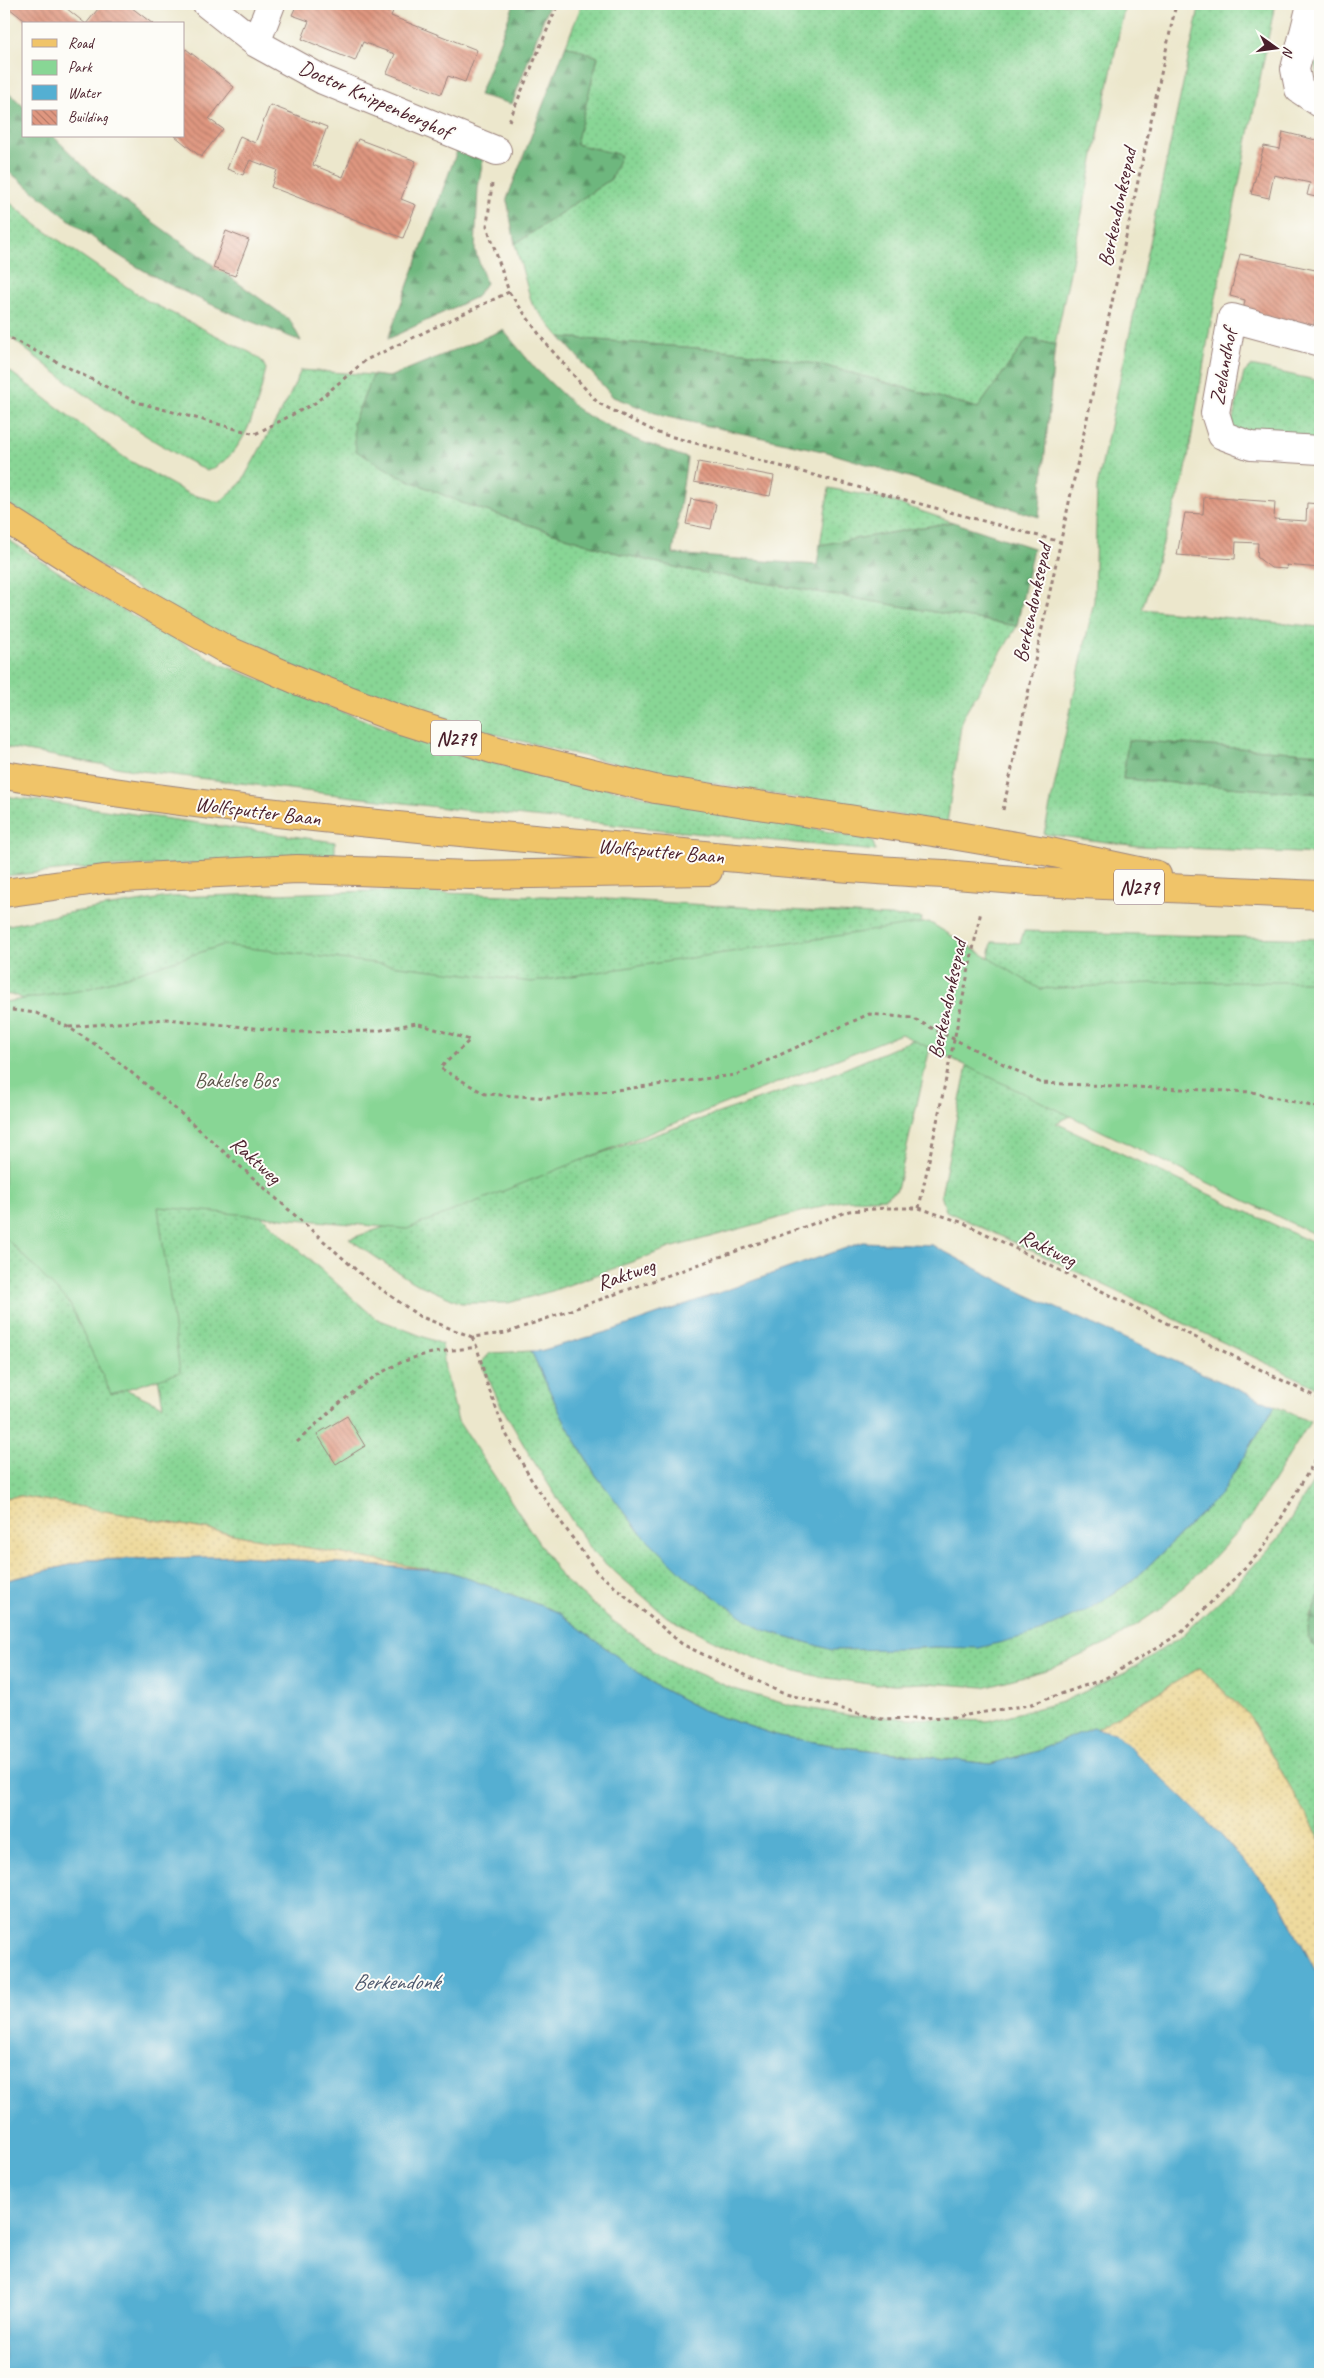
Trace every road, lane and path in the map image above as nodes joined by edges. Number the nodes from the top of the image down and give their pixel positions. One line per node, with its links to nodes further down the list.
1 (206, 4): 6 (street, Doctor Knippenberghof)
2 (271, 4): 6 (street)
3 (558, 4): 8 (path)
4 (1176, 4): 14 (path, Berkendonksepad)
5 (1320, 4): 7 (street)
6 (256, 43): 8 (street, Doctor Knippenberghof)
7 (1320, 103)
8 (497, 151): 9 (path)
9 (508, 292): 10 (path); 14 (path)
10 (4, 335)
11 (1320, 342): 12 (street, Zeelandhof)
12 (1320, 450)
13 (4, 517): 19 (main road, N279, bridge)
14 (1061, 542): 16 (path, Berkendonksepad)
15 (4, 775): 17 (main road, Wolfsputter Baan / N279)
16 (1002, 815)
17 (845, 869): 18 (main road, N279); 19 (main road, Wolfsputter Baan / N279, bridge)
18 (4, 892)
19 (1239, 892): 20 (main road, Wolfsputter Baan / N279)
20 (1320, 895)
21 (982, 902): 24 (path, Berkendonksepad)
22 (4, 1009): 23 (path, Raktweg)
23 (68, 1027): 24 (path); 27 (path, Raktweg)
24 (953, 1039): 25 (path); 26 (path, Berkendonksepad)
25 (1320, 1108)
26 (919, 1208): 27 (path, Raktweg); 29 (path, Raktweg)
27 (472, 1337): 28 (path)
28 (477, 1347): 30 (path); 31 (path)
29 (1320, 1399)
30 (297, 1442)
31 (1320, 1452)

